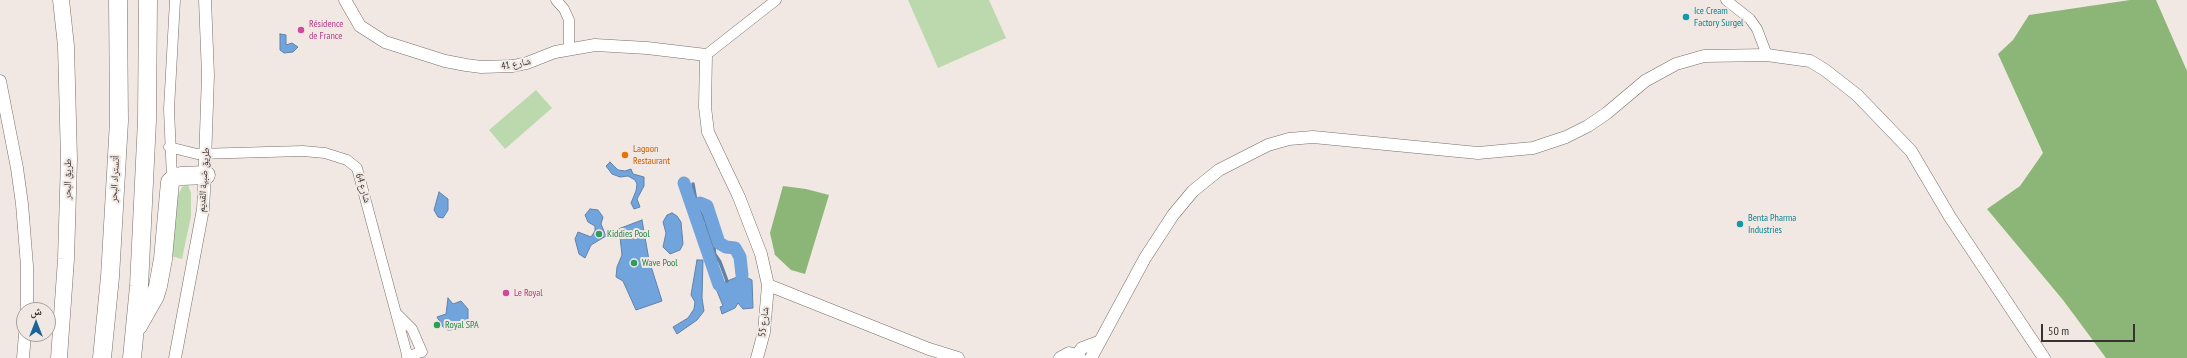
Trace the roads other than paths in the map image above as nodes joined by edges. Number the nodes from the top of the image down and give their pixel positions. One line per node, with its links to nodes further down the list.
1 (61, 0): 27 (highway, طريق البحر)
2 (118, 0): 28 (highway, أتستراد البحر)
3 (148, 0): 21 (highway)
4 (175, 0): 14 (street)
5 (205, 0): 15 (street, طريق ضبية القديم)
6 (345, 0): 10 (street, شارع 41)
7 (556, 0): 10 (street)
8 (776, 0): 11 (street)
9 (1726, 0): 12 (street)
10 (568, 49): 11 (street, شارع 41)
11 (706, 55): 18 (street, شارع 55)
12 (1767, 55): 23 (street); 35 (street)
13 (0, 81): 19 (street)
14 (170, 147): 15 (street, شارع 64); 17 (street)
15 (207, 154): 16 (street, طريق ضبية القديم); 20 (street, شارع 64)
16 (206, 175): 17 (highway); 30 (street, طريق ضبية القديم)
17 (172, 179): 21 (highway)
18 (768, 285): 31 (street, شارع 55); 32 (street)
19 (27, 302)
20 (396, 313): 25 (street, شارع 64); 25 (street)
21 (135, 330): 29 (highway)
22 (24, 342): 26 (street)
23 (1098, 342): 24 (street); 34 (street)
24 (1078, 356): 33 (street)
25 (407, 357)
26 (23, 358)
27 (59, 358)
28 (102, 358)
29 (132, 358)
30 (175, 358)
31 (757, 358)
32 (958, 358)
33 (1060, 358)
34 (1091, 358)
35 (2044, 358)

